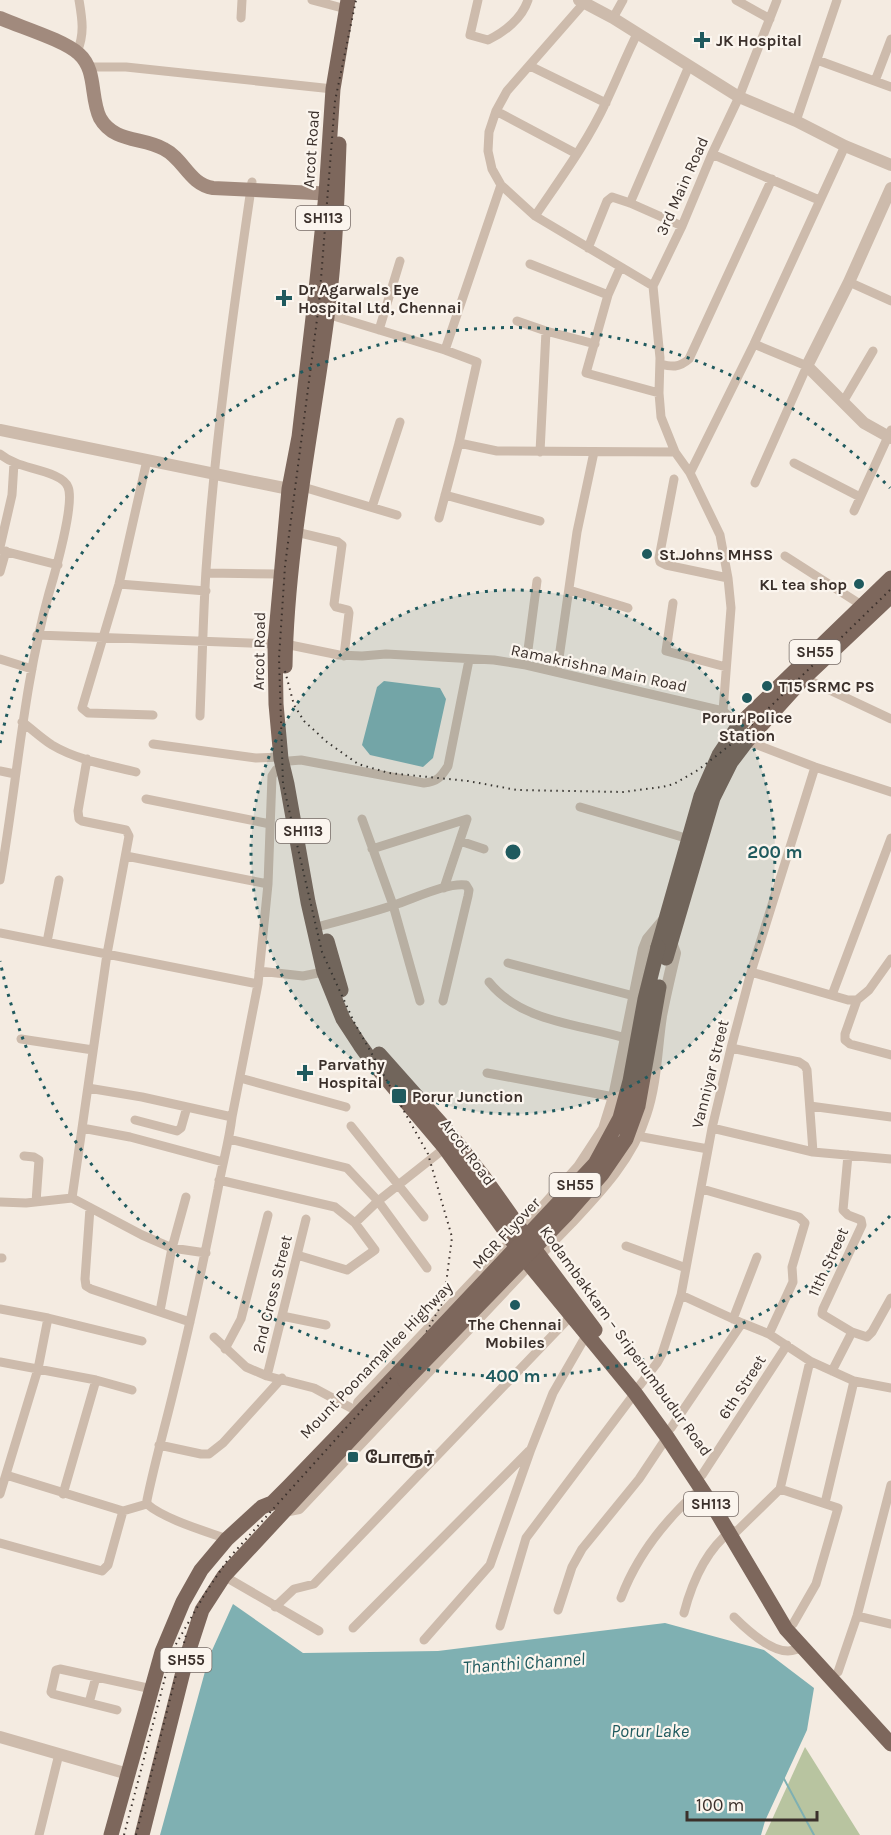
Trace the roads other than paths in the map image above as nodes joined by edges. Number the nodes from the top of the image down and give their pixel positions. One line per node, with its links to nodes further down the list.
1 (79, 0): 19 (street)
2 (242, 0): 14 (street)
3 (312, 0): 11 (street)
4 (478, 0): 5 (street)
5 (528, 0)
6 (623, 0): 15 (street)
7 (736, 0): 16 (street)
8 (777, 0): 16 (street, 3rd Main Road)
9 (837, 0): 20 (street)
10 (582, 2): 15 (street); 21 (street)
11 (350, 3): 26 (main road, Arcot Road / SH113); 39 (main road, Arcot Road / SH113)
12 (0, 10): 19 (main road)
13 (0, 18): 19 (main road)
14 (241, 18)
15 (613, 18): 17 (street)
16 (770, 19): 27 (street, 3rd Main Road)
17 (637, 34): 22 (street); 28 (street)
18 (891, 39): 24 (street)
19 (78, 49): 23 (main road)
20 (817, 60): 24 (street); 30 (street)
21 (530, 66): 28 (street); 29 (street)
22 (689, 66): 27 (street); 41 (street)
23 (92, 67): 26 (street); 37 (main road)
24 (874, 81): 25 (street)
25 (891, 87)
26 (333, 89): 39 (main road, Arcot Road / SH113)
27 (739, 97): 30 (street); 33 (street, 3rd Main Road)
28 (606, 103): 32 (street)
29 (496, 111): 32 (street); 36 (street)
30 (796, 121): 31 (street)
31 (845, 146): 34 (street); 40 (street)
32 (578, 154): 42 (street)
33 (712, 154): 35 (street); 43 (street, 3rd Main Road)
34 (891, 165)
35 (772, 179): 40 (street); 60 (street)
36 (501, 185): 42 (street); 58 (street)
37 (252, 187): 39 (main road); 76 (street)
38 (891, 188): 48 (street)
39 (332, 190): 52 (main road, Arcot Road / SH113); 79 (main road, Arcot Road / SH113)
40 (819, 200): 57 (street)
41 (630, 203): 43 (street); 44 (street)
42 (535, 216): 44 (street)
43 (682, 226): 49 (street, 3rd Main Road)
44 (588, 248): 47 (street)
45 (400, 261): 54 (street)
46 (530, 264): 50 (street)
47 (620, 268): 49 (street); 50 (street)
48 (849, 282): 51 (street); 61 (street)
49 (653, 286): 60 (street)
50 (608, 295): 56 (street)
51 (891, 301)
52 (327, 314): 54 (street); 79 (main road, Arcot Road / SH113)
53 (517, 321): 55 (street)
54 (379, 330): 58 (street)
55 (546, 331): 56 (street); 68 (street)
56 (595, 344): 62 (street)
57 (754, 344): 61 (street); 75 (street)
58 (445, 350): 67 (street)
59 (873, 351): 63 (street)
60 (660, 364): 62 (street)
61 (807, 366): 63 (street); 78 (street)
62 (659, 393): 70 (street)
63 (843, 402): 66 (street)
64 (400, 422): 82 (street)
65 (0, 430): 72 (street)
66 (890, 435): 81 (street)
67 (459, 443): 68 (street); 80 (street)
68 (540, 452): 69 (street)
69 (594, 452): 70 (street); 98 (street)
70 (675, 452): 75 (street)
71 (0, 454): 73 (street)
72 (147, 460): 76 (street); 97 (street)
73 (14, 463): 88 (street); 90 (street)
74 (794, 463): 81 (street)
75 (690, 473): 94 (street)
76 (215, 474): 79 (street); 92 (street)
77 (674, 479): 94 (street)
78 (755, 483)
79 (296, 488): 82 (street); 87 (main road, Arcot Road / SH113); 93 (main road, Arcot Road / SH113)
80 (445, 495): 85 (street); 86 (street)
81 (860, 497): 83 (street)
82 (372, 507): 84 (street)
83 (854, 511)
84 (397, 515)
85 (439, 518)
86 (540, 521)
87 (296, 532): 108 (main road, Arcot Road / SH113); 109 (street)
88 (2, 549): 90 (street); 91 (street)
89 (785, 556): 102 (street)
90 (58, 565): 104 (street)
91 (0, 572)
92 (206, 573): 93 (street); 99 (street)
93 (280, 574): 108 (main road, Arcot Road / SH113)
94 (728, 578): 113 (street)
95 (891, 578): 102 (main road, SH55)
96 (537, 581): 112 (street)
97 (119, 584): 99 (street); 106 (street)
98 (569, 590): 103 (street); 115 (street)
99 (206, 591): 107 (street)
100 (891, 596): 105 (main road, SH55)
101 (673, 603): 113 (street)
102 (863, 606): 105 (main road, SH55)
103 (628, 608)
104 (38, 635): 106 (street, Ramakrishna Main Road); 114 (street)
105 (841, 635): 116 (main road, SH55); 122 (main road, SH55)
106 (104, 638): 107 (street, Ramakrishna Main Road); 118 (street)
107 (203, 641): 108 (street, Ramakrishna Main Road); 119 (street)
108 (280, 644): 109 (street, Ramakrishna Main Road); 126 (main road, Arcot Road / SH113)
109 (344, 656): 111 (street, Ramakrishna Main Road)
110 (0, 659): 114 (street)
111 (469, 660): 112 (street, Ramakrishna Main Road); 126 (street)
112 (526, 666): 115 (street, Ramakrishna Main Road)
113 (726, 667): 117 (street)
114 (32, 669): 121 (street)
115 (557, 672): 117 (street, Ramakrishna Main Road)
116 (804, 678): 120 (street); 123 (main road, SH55)
117 (723, 711): 122 (street)
118 (153, 715)
119 (200, 716)
120 (891, 719)
121 (22, 722): 125 (street); 130 (street)
122 (739, 725): 139 (main road, SH55)
123 (747, 741): 127 (street); 155 (main road, SH55)
124 (153, 744): 126 (street)
125 (87, 759): 129 (street); 144 (street)
126 (284, 761): 137 (street); 152 (main road, Arcot Road / SH113)
127 (815, 767): 131 (street); 161 (street, Vanniyar Street)
128 (0, 771): 130 (street)
129 (136, 772)
130 (15, 774): 138 (street)
131 (891, 792)
132 (146, 799): 137 (street)
133 (580, 807): 139 (street)
134 (471, 809): 136 (street)
135 (362, 819): 142 (street)
136 (467, 819): 141 (street); 142 (street)
137 (270, 824): 148 (street)
138 (4, 833): 145 (street)
139 (689, 838): 151 (main road, SH55)
140 (891, 838): 164 (street)
141 (460, 841): 143 (street); 149 (street)
142 (372, 849): 150 (street)
143 (484, 849)
144 (126, 856): 148 (street); 156 (street)
145 (2, 862): 146 (street)
146 (0, 880)
147 (59, 880): 154 (street)
148 (268, 884): 160 (street)
149 (444, 888): 150 (street); 168 (street)
150 (393, 905): 152 (street); 167 (street)
151 (665, 920): 155 (main road, MGR FLyover / SH55); 165 (street, Mount Poonamallee Highway)
152 (318, 927): 159 (main road, Arcot Road / SH113)
153 (0, 933): 154 (street)
154 (47, 942): 156 (street)
155 (665, 949): 187 (street); 258 (main road, MGR FLyover / SH55, bridge)
156 (107, 954): 163 (street); 172 (street)
157 (891, 959): 166 (street)
158 (508, 963): 165 (street)
159 (330, 970): 160 (street); 189 (main road, Arcot Road / SH113); 211 (main road, Arcot Road / SH113)
160 (259, 971): 163 (street)
161 (751, 972): 164 (street); 171 (street, Vanniyar Street)
162 (489, 982): 169 (street)
163 (258, 984): 175 (street)
164 (832, 995): 166 (street)
165 (634, 996): 169 (street, Mount Poonamallee Highway)
166 (857, 1000): 173 (street)
167 (420, 1001)
168 (443, 1001)
169 (625, 1038): 177 (street, Mount Poonamallee Highway)
170 (21, 1039): 172 (street)
171 (731, 1048): 178 (street); 186 (street, Vanniyar Street)
172 (93, 1050): 176 (street)
173 (891, 1055)
174 (488, 1073): 177 (street)
175 (240, 1078): 180 (street); 181 (street)
176 (88, 1088): 179 (street); 185 (street)
177 (614, 1097): 199 (street, Mount Poonamallee Highway)
178 (810, 1106): 182 (street); 191 (street)
179 (188, 1107): 181 (street); 183 (street)
180 (346, 1107)
181 (232, 1117): 188 (street)
182 (891, 1117)
183 (135, 1120)
184 (351, 1126): 197 (street)
185 (82, 1128): 195 (street); 201 (street)
186 (712, 1128): 190 (street, Vanniyar Street); 191 (street)
187 (637, 1136): 190 (street); 206 (street)
188 (229, 1139): 195 (street); 202 (street)
189 (445, 1148): 197 (street); 211 (main road, Arcot Road / SH113)
190 (708, 1149): 198 (street, Vanniyar Street)
191 (813, 1152): 192 (street)
192 (848, 1155): 194 (street); 232 (street, 11th Street)
193 (24, 1156): 204 (street)
194 (891, 1159)
195 (223, 1162): 196 (street)
196 (219, 1180): 210 (street); 214 (street)
197 (399, 1185): 202 (street); 208 (street)
198 (702, 1188): 219 (street, Vanniyar Street); 234 (street)
199 (559, 1190): 206 (street); 211 (street, Mount Poonamallee Highway)
200 (186, 1197): 213 (street)
201 (72, 1198): 204 (street); 205 (street)
202 (378, 1201): 210 (street); 218 (street)
203 (0, 1202): 204 (street)
204 (36, 1203)
205 (90, 1208): 213 (street); 224 (street)
206 (581, 1211): 217 (street)
207 (268, 1215): 238 (street)
208 (424, 1217)
209 (306, 1219): 215 (street, 2nd Cross Street)
210 (355, 1223): 215 (street)
211 (517, 1236): 217 (main road, Kodambakkam – Sriperumbudur Road / SH113); 220 (street, Mount Poonamallee Highway)
212 (626, 1246): 219 (street)
213 (172, 1248): 214 (street); 224 (street)
214 (206, 1253): 230 (street)
215 (297, 1255): 226 (street, 2nd Cross Street)
216 (757, 1257): 229 (street)
217 (534, 1259): 225 (street); 227 (main road, Kodambakkam – Sriperumbudur Road / SH113); 248 (main road, Kodambakkam – Sriperumbudur Road / SH113)
218 (428, 1268)
219 (686, 1268): 221 (street, Vanniyar Street)
220 (464, 1292): 225 (main road); 250 (street, Mount Poonamallee Highway)
221 (681, 1295): 229 (street); 248 (street, Vanniyar Street)
222 (891, 1298): 232 (street)
223 (0, 1309): 228 (street)
224 (159, 1311): 230 (street)
225 (484, 1312): 265 (street)
226 (282, 1316): 231 (street); 243 (street, 2nd Cross Street)
227 (571, 1316): 233 (main road, Kodambakkam – Sriperumbudur Road / SH113); 271 (street)
228 (48, 1318): 236 (street); 241 (street)
229 (737, 1321): 234 (street); 251 (street)
230 (190, 1322): 252 (street)
231 (326, 1325)
232 (852, 1332): 242 (street)
233 (587, 1334): 248 (main road, Kodambakkam – Sriperumbudur Road / SH113); 253 (street)
234 (769, 1334): 237 (street)
235 (214, 1337): 238 (street)
236 (142, 1341)
237 (787, 1345): 239 (street); 255 (street, 6th Street)
238 (225, 1349): 243 (street)
239 (810, 1360): 242 (street); 257 (street)
240 (0, 1362): 241 (street)
241 (38, 1369): 245 (street); 254 (street)
242 (832, 1371): 246 (street)
243 (267, 1376): 244 (street)
244 (282, 1378): 250 (street); 252 (street)
245 (96, 1380): 249 (street); 260 (street)
246 (854, 1382): 247 (street); 261 (street)
247 (891, 1388)
248 (637, 1389): 251 (main road, Kodambakkam – Sriperumbudur Road / SH113); 278 (street, Vanniyar Street)
249 (132, 1390)
250 (353, 1410): 263 (street, Mount Poonamallee Highway)
251 (669, 1433): 255 (main road, Kodambakkam – Sriperumbudur Road / SH113); 272 (street)
252 (159, 1445): 262 (street)
253 (531, 1449): 279 (street); 281 (street)
254 (6, 1475): 259 (street); 260 (street)
255 (702, 1482): 266 (main road, Kodambakkam – Sriperumbudur Road / SH113); 270 (street, 6th Street)
256 (891, 1485): 274 (street)
257 (780, 1489): 261 (street); 266 (street)
258 (293, 1492): 263 (main road, MGR FLyover / SH55); 265 (main road, MGR FLyover / SH55)
259 (0, 1494)
260 (63, 1494): 264 (street)
261 (825, 1503): 276 (street)
262 (147, 1504): 264 (street); 267 (street)
263 (262, 1507): 267 (main road, SH55)
264 (123, 1511): 268 (street)
265 (284, 1512): 269 (main road, SH55)
266 (733, 1531): 273 (street); 276 (main road, Kodambakkam – Sriperumbudur Road / SH113); 282 (main road, Kodambakkam – Sriperumbudur Road / SH113)
267 (227, 1539): 285 (main road, SH55)
268 (0, 1544)
269 (224, 1576): 271 (street); 296 (main road, SH55)
270 (621, 1598)
271 (275, 1607): 280 (street)
272 (558, 1610)
273 (684, 1613)
274 (857, 1616): 277 (street); 283 (street)
275 (734, 1617): 282 (street)
276 (793, 1624): 283 (main road, Kodambakkam – Sriperumbudur Road / SH113)
277 (891, 1624)
278 (500, 1626)
279 (353, 1628)
280 (320, 1631)
281 (424, 1640)
282 (803, 1648): 286 (main road, Kodambakkam – Sriperumbudur Road / SH113)
283 (838, 1672): 286 (main road, Kodambakkam – Sriperumbudur Road / SH113)
284 (96, 1677): 285 (street); 287 (street); 287 (street)
285 (152, 1689): 293 (main road, SH55)
286 (851, 1694): 289 (main road, Kodambakkam – Sriperumbudur Road / SH113); 291 (main road, Kodambakkam – Sriperumbudur Road / SH113)
287 (89, 1703): 288 (street)
288 (117, 1710)
289 (891, 1731)
290 (0, 1737): 292 (street)
291 (891, 1744)
292 (59, 1754): 293 (street); 294 (street)
293 (128, 1774): 295 (main road, SH55)
294 (39, 1835)
295 (111, 1835)
296 (142, 1835)

